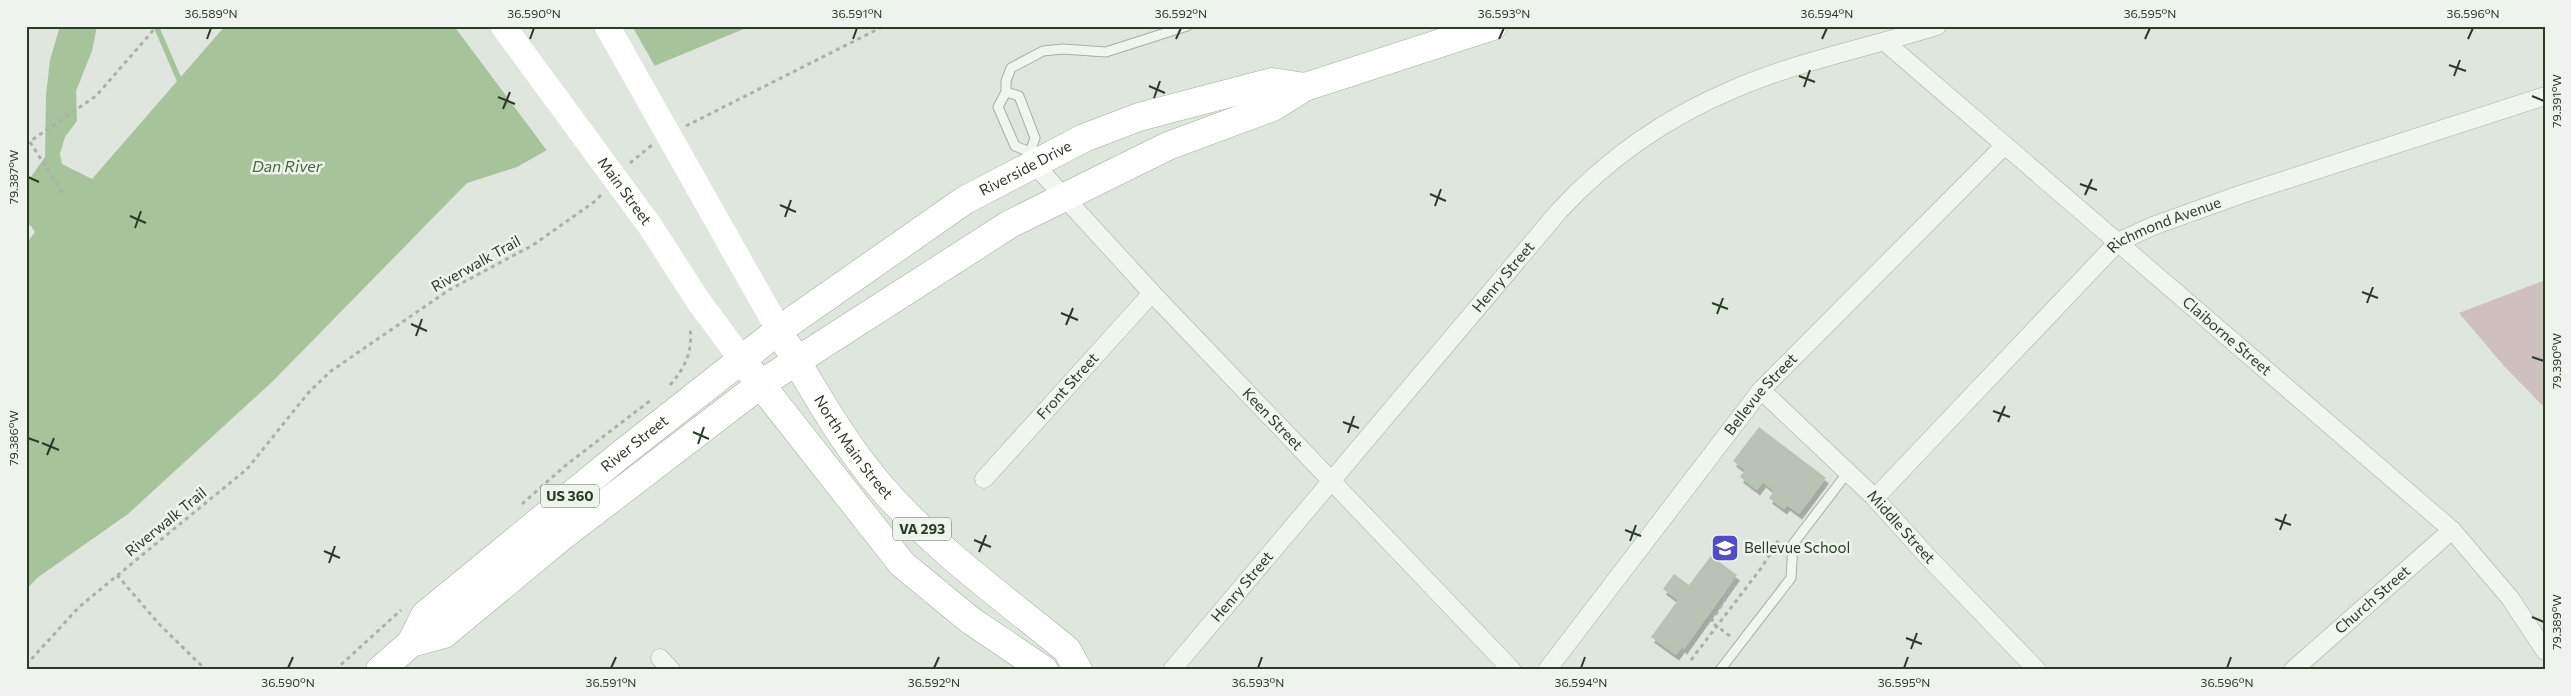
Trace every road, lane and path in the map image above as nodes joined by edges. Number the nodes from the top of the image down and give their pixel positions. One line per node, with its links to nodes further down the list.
1 (157, 26): 13 (path)
2 (503, 26): 24 (main road, Main Street / VA 293, bridge)
3 (607, 26): 23 (main road, VA 293, bridge)
4 (884, 26): 12 (path)
5 (1187, 26): 10 (lane)
6 (1493, 26): 9 (main road, Riverside Drive)
7 (1937, 26): 8 (street, Henry Street)
8 (1885, 42): 15 (street, Claiborne Street); 30 (street, Henry Street)
9 (1304, 87): 16 (main road, Riverside Drive); 20 (main road, Riverside Drive)
10 (1006, 92): 16 (lane); 16 (lane)
11 (2545, 96): 21 (street, Richmond Avenue)
12 (684, 127)
13 (28, 143): 19 (path)
14 (654, 143): 17 (path)
15 (2004, 146): 21 (street, Claiborne Street); 27 (street, Bellevue Street)
16 (1032, 159): 20 (street, Keen Street); 23 (main road, Riverside Drive)
17 (624, 170)
18 (606, 190): 34 (path, Riverwalk Trail)
19 (64, 195)
20 (1064, 197): 22 (street, Keen Street); 25 (main road, Riverside Drive)
21 (2118, 242): 31 (street, Richmond Avenue); 32 (street, Claiborne Street)
22 (1152, 293): 29 (street, Front Street); 30 (street, Keen Street)
23 (779, 330): 24 (main road, River Street / US 360); 25 (main road, North Main Street / VA 293)
24 (742, 360): 26 (main road, VA 293); 37 (main road, River Street / US 360)
25 (796, 360): 26 (main road, River Street / US 360); 44 (main road, North Main Street / VA 293)
26 (761, 384): 37 (main road, River Street / US 360); 43 (main road, VA 293)
27 (1761, 390): 28 (street, Middle Street); 47 (street, Bellevue Street)
28 (1848, 472): 31 (street, Middle Street); 33 (lane)
29 (984, 479)
30 (1331, 480): 45 (street, Henry Street); 46 (street, Keen Street)
31 (1875, 498): 49 (street, Middle Street)
32 (2452, 530): 38 (street, Claiborne Street); 50 (street, Church Street)
33 (1793, 544): 36 (path); 48 (lane)
34 (117, 575): 40 (path, Riverwalk Trail); 41 (path, Riverwalk Trail)
35 (1733, 580): 36 (path)
36 (1717, 627): 39 (path)
37 (411, 643): 42 (main road, River Street / US 360)
38 (2545, 651)
39 (1691, 660)
40 (26, 665)
41 (206, 670)
42 (380, 670)
43 (1044, 670)
44 (1078, 670)
45 (1172, 670)
46 (1512, 670)
47 (1547, 670)
48 (1720, 670)
49 (2037, 670)
50 (2293, 670)

